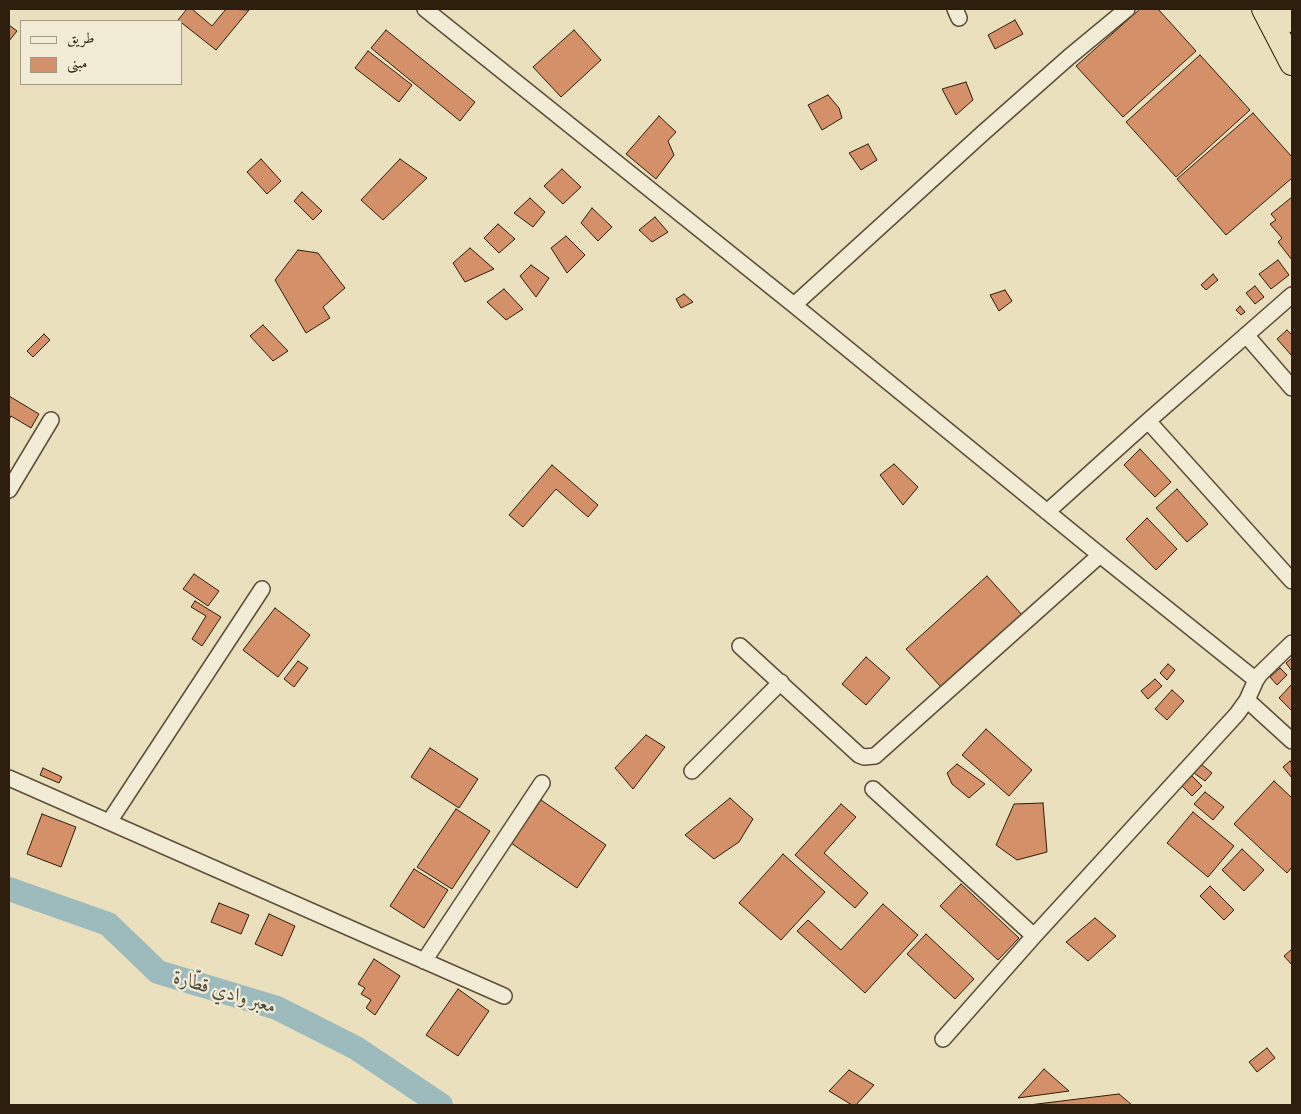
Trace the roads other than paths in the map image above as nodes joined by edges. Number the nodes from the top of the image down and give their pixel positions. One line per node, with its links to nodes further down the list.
1 (425, 9): 8 (street)
2 (1127, 9): 8 (street)
3 (1264, 9): 6 (highway)
4 (1286, 9): 5 (highway)
5 (1292, 20)
6 (1292, 63)
7 (1292, 295): 9 (street)
8 (794, 305): 14 (street)
9 (1246, 335): 10 (street); 12 (street)
10 (1292, 388)
11 (51, 420): 13 (street)
12 (1148, 421): 14 (street); 16 (street)
13 (9, 490)
14 (1047, 512): 15 (street)
15 (1100, 555): 20 (street); 21 (street)
16 (1292, 580)
17 (262, 589): 28 (street)
18 (1292, 643): 20 (street)
19 (740, 646): 21 (street)
20 (1256, 680): 22 (street)
21 (781, 682): 24 (street)
22 (1247, 700): 23 (street); 29 (street)
23 (1292, 740)
24 (692, 771)
25 (9, 778): 28 (street)
26 (542, 783): 30 (street)
27 (874, 789): 29 (street)
28 (109, 822): 30 (street)
29 (1034, 936): 32 (street)
30 (424, 961): 31 (street)
31 (504, 996)
32 (943, 1039)

